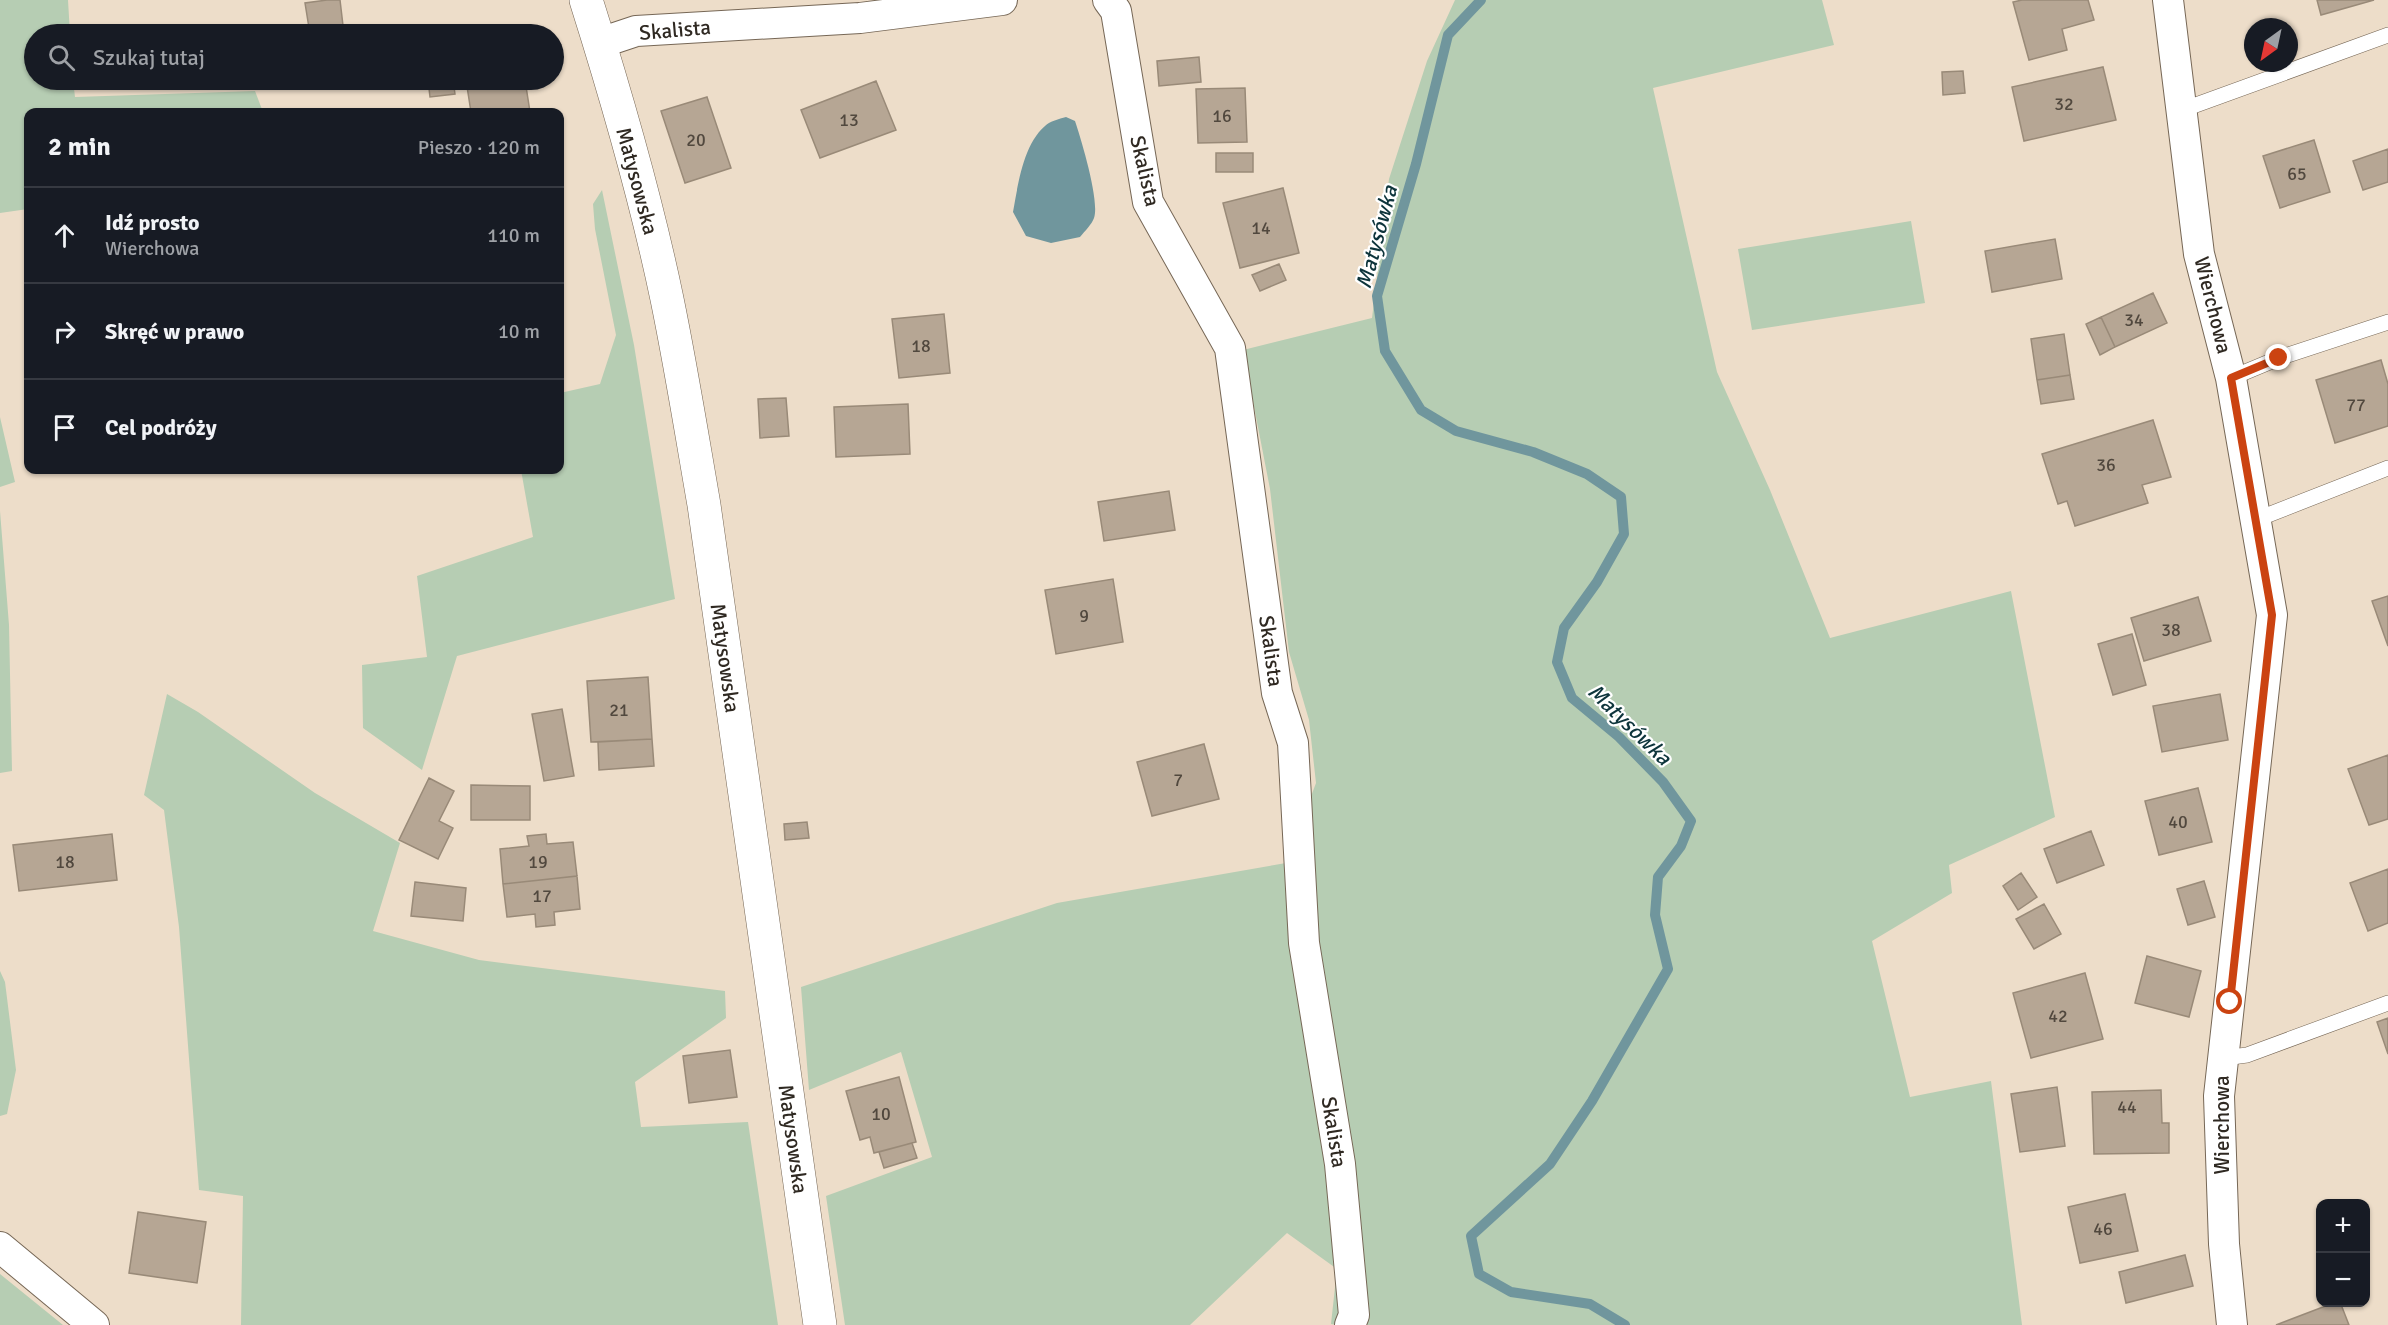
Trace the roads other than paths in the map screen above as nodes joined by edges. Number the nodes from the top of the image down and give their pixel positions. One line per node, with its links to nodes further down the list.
1 (586, 0): 6 (street, Matysowska)
2 (1002, 0): 6 (street, Skalista)
3 (1108, 0): 17 (street, Skalista)
4 (2168, 0): 7 (street, Wierchowa)
5 (2388, 34): 7 (lane)
6 (600, 43): 16 (street, Matysowska)
7 (2182, 110): 9 (street, Wierchowa)
8 (2388, 322): 9 (lane)
9 (2231, 378): 11 (street, Wierchowa)
10 (2388, 468): 11 (lane)
11 (2255, 520): 13 (street, Wierchowa)
12 (2388, 1003): 13 (lane)
13 (2224, 1058): 18 (street, Wierchowa)
14 (0, 1247): 15 (street)
15 (94, 1325)
16 (820, 1325)
17 (1350, 1325)
18 (2232, 1325)

